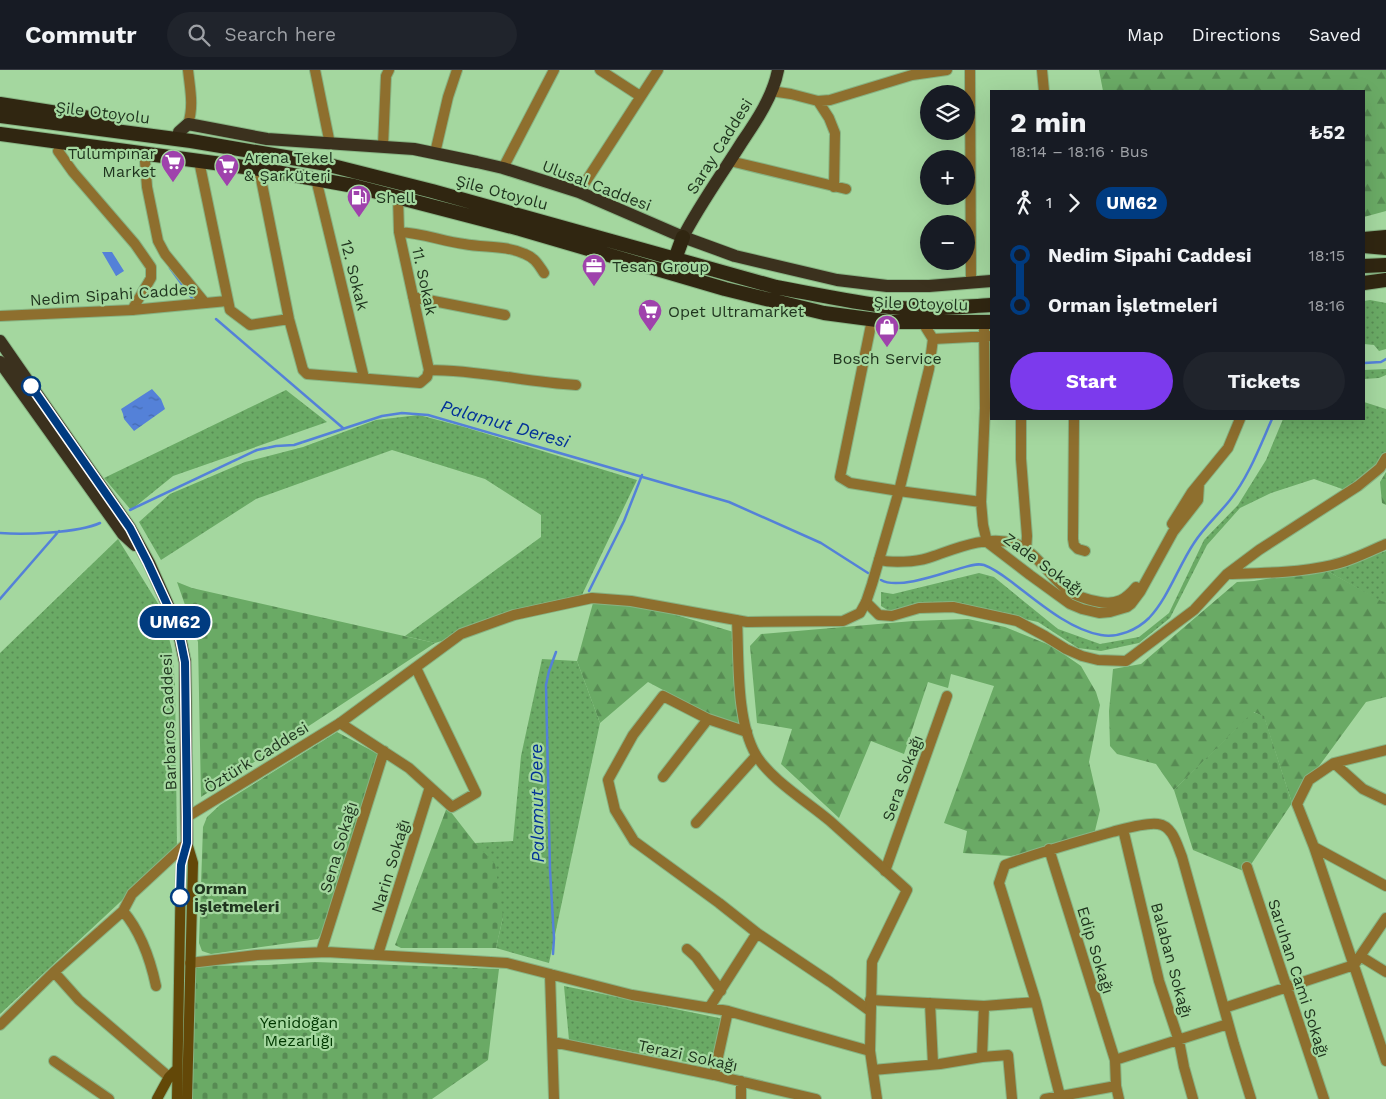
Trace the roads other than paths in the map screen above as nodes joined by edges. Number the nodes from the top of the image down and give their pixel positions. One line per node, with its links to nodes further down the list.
1 (188, 70): 18 (street)
2 (315, 70): 21 (street)
3 (457, 70): 24 (street)
4 (554, 70): 29 (street)
5 (600, 70): 14 (street)
6 (658, 70): 14 (street)
7 (778, 70): 13 (main road, Saray Caddesi)
8 (947, 70): 15 (street)
9 (970, 70): 50 (street)
10 (1042, 70): 12 (street)
11 (385, 72): 22 (street)
12 (1044, 90)
13 (771, 91): 15 (street); 27 (main road, Saray Caddesi)
14 (640, 96): 34 (street)
15 (818, 101): 32 (street)
16 (0, 104): 18 (highway)
17 (0, 116): 28 (highway, Şile Otoyolu)
18 (183, 128): 21 (main road, Ulusal Caddesi); 28 (highway)
19 (0, 134): 26 (highway, Şile Otoyolu)
20 (0, 144): 23 (highway)
21 (330, 144): 22 (main road, Ulusal Caddesi)
22 (382, 146): 24 (main road, Ulusal Caddesi)
23 (58, 151): 25 (highway); 56 (street)
24 (435, 153): 29 (main road, Ulusal Caddesi)
25 (145, 161): 26 (highway); 54 (street)
26 (199, 161): 30 (highway, Şile Otoyolu); 53 (street)
27 (730, 161): 32 (street); 37 (main road, Saray Caddesi)
28 (321, 163): 44 (highway, Şile Otoyolu)
29 (503, 168): 34 (main road, Ulusal Caddesi)
30 (259, 169): 31 (highway, Şile Otoyolu); 59 (street)
31 (316, 180): 35 (highway, Şile Otoyolu); 68 (street, 12. Sokak)
32 (834, 187): 33 (street)
33 (846, 189)
34 (579, 192): 37 (main road, Ulusal Caddesi)
35 (398, 197): 36 (street, 11. Sokak); 60 (highway, Şile Otoyolu)
36 (399, 232): 47 (street); 52 (street, 11. Sokak)
37 (683, 237): 44 (highway); 50 (main road, Ulusal Caddesi)
38 (1386, 237): 39 (highway)
39 (1365, 239)
40 (1365, 246): 41 (highway)
41 (1386, 248)
42 (1386, 255): 43 (highway)
43 (1365, 257)
44 (676, 259): 55 (highway, Şile Otoyolu)
45 (1386, 265): 46 (highway)
46 (1365, 266)
47 (544, 273)
48 (1386, 280): 51 (highway)
49 (990, 281): 50 (main road, Ulusal Caddesi)
50 (971, 283)
51 (1365, 283)
52 (413, 297): 57 (street); 67 (street, 11. Sokak)
53 (227, 301): 54 (street, Nedim Sipahi Caddes); 59 (street)
54 (205, 303): 56 (street, Nedim Sipahi Caddes)
55 (990, 305)
56 (132, 310): 58 (street, Nedim Sipahi Caddes)
57 (505, 315)
58 (0, 316)
59 (289, 319): 68 (street)
60 (872, 320): 62 (highway, Şile Otoyolu); 75 (street)
61 (988, 322): 62 (highway, Şile Otoyolu); 63 (street, Zade Sokağı)
62 (923, 323): 64 (street)
63 (988, 336): 64 (street); 76 (street, Zade Sokağı)
64 (933, 339): 75 (street)
65 (0, 341): 79 (main road, Barbaros Caddesi)
66 (0, 362): 79 (main road, Barbaros Caddesi)
67 (429, 370): 68 (street); 69 (street)
68 (364, 378)
69 (576, 386)
70 (1021, 420): 81 (street)
71 (1074, 420): 80 (street)
72 (1240, 420): 74 (street)
73 (1386, 458): 83 (street)
74 (1199, 484): 77 (street, Zade Sokağı); 81 (street)
75 (899, 492): 76 (street); 82 (street)
76 (981, 502): 77 (street, Zade Sokağı)
77 (987, 542): 81 (street); 82 (street)
78 (1386, 544): 83 (street)
79 (141, 550): 98 (main road, Barbaros Caddesi)
80 (1086, 550)
81 (1026, 551)
82 (879, 560): 84 (street)
83 (1227, 574): 84 (street)
84 (866, 602): 85 (street, Öztürk Caddesi)
85 (737, 620): 86 (street, Öztürk Caddesi); 90 (street)
86 (416, 668): 89 (street, Öztürk Caddesi); 96 (street)
87 (947, 696): 105 (street, Sera Sokağı)
88 (708, 719): 90 (street); 95 (street); 109 (street)
89 (340, 723): 92 (street); 98 (street, Öztürk Caddesi)
90 (747, 732): 93 (street)
91 (1386, 750): 94 (street)
92 (384, 751): 96 (street); 111 (street, Sena Sokağı)
93 (756, 756): 99 (street); 105 (street)
94 (1334, 763): 97 (street); 102 (street)
95 (662, 777)
96 (430, 787): 112 (street, Narin Sokağı)
97 (1386, 800)
98 (187, 817): 101 (main road, Barbaros Caddesi)
99 (696, 823)
100 (1123, 829): 103 (street); 128 (street); 133 (street, Balaban Sokağı)
101 (187, 843): 107 (street); 114 (main road, Barbaros Caddesi); 115 (main road, Barbaros Caddesi)
102 (1314, 847): 106 (street); 116 (street)
103 (1049, 849): 124 (street); 137 (street, Edip Sokağı)
104 (1247, 867): 121 (street, Saruhan Cami Sokağı)
105 (885, 870): 123 (street)
106 (1386, 886)
107 (123, 911): 117 (street); 120 (street)
108 (1386, 918): 113 (street)
109 (757, 933): 122 (street); 130 (street)
110 (687, 949): 122 (street)
111 (321, 952): 112 (street); 115 (street)
112 (378, 954): 119 (street)
113 (1360, 956): 116 (street); 118 (street)
114 (180, 961): 115 (main road); 141 (main road, Barbaros Caddesi)
115 (190, 963): 141 (main road, Barbaros Caddesi)
116 (1354, 965): 121 (street); 139 (street)
117 (54, 972): 132 (street); 144 (street)
118 (1386, 972)
119 (550, 974): 127 (street); 134 (street)
120 (156, 986)
121 (1286, 988): 128 (street); 161 (street, Saruhan Cami Sokağı)
122 (721, 992): 127 (street)
123 (870, 1000): 125 (street); 130 (street)
124 (1036, 1002): 126 (street); 147 (street)
125 (930, 1003): 126 (street); 140 (street)
126 (984, 1006): 136 (street)
127 (709, 1008): 129 (street)
128 (1224, 1008): 131 (street)
129 (728, 1011): 135 (street); 143 (street)
130 (870, 1012): 135 (street)
131 (1228, 1024): 133 (street); 160 (street)
132 (0, 1025)
133 (1179, 1041): 137 (street); 159 (street, Balaban Sokağı)
134 (553, 1042): 143 (street, Terazi Sokağı); 152 (street)
135 (870, 1051): 142 (street)
136 (982, 1057): 140 (street); 156 (street)
137 (1115, 1060): 146 (street, Edip Sokağı)
138 (54, 1061): 148 (street)
139 (1386, 1061)
140 (933, 1064): 142 (street)
141 (182, 1069): 144 (main road); 150 (main road, Barbaros Caddesi); 151 (main road, Barbaros Caddesi)
142 (874, 1070): 155 (street)
143 (714, 1075): 145 (street, Terazi Sokağı)
144 (169, 1077): 149 (main road)
145 (742, 1081): 153 (street); 154 (street, Terazi Sokağı)
146 (1116, 1086): 147 (street); 158 (street, Edip Sokağı)
147 (1060, 1096): 157 (street)
148 (109, 1099)
149 (157, 1099)
150 (177, 1099)
151 (187, 1099)
152 (554, 1099)
153 (741, 1099)
154 (816, 1099)
155 (877, 1099)
156 (1012, 1099)
157 (1045, 1099)
158 (1119, 1099)
159 (1193, 1099)
160 (1252, 1099)
161 (1324, 1099)

